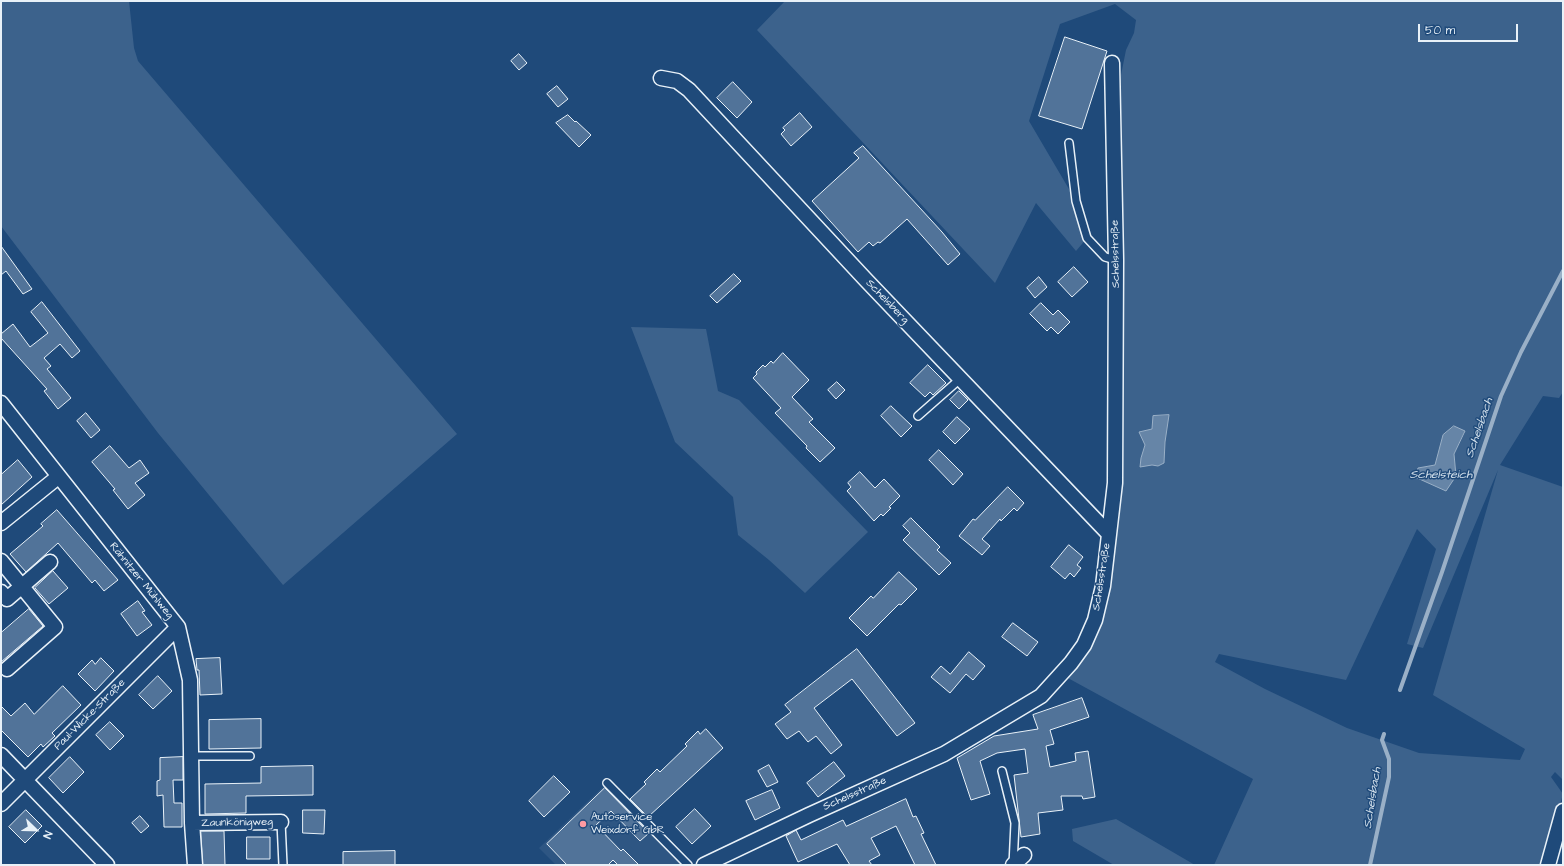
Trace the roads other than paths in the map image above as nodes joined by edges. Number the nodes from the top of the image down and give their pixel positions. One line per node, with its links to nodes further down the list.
1 (1112, 63): 4 (street, Schelsstraße)
2 (661, 78): 5 (street, Schelsberg)
3 (1069, 143): 4 (lane)
4 (1116, 260): 10 (street, Schelsstraße)
5 (960, 379): 7 (lane); 10 (street, Schelsberg)
6 (1, 402): 8 (street, Rähnitzer Mühlweg)
7 (918, 416)
8 (58, 477): 9 (street); 15 (street, Rähnitzer Mühlweg)
9 (1, 523)
10 (1108, 533): 32 (street, Schelsstraße)
11 (1, 561): 13 (street)
12 (50, 562): 13 (street)
13 (21, 587): 14 (street); 16 (street)
14 (1, 592)
15 (178, 626): 18 (street, Rähnitzer Mühlweg); 21 (street, Paul-Wicke-Straße)
16 (7, 669)
17 (1, 755): 21 (street)
18 (192, 756): 19 (lane); 26 (street, Rähnitzer Mühlweg)
19 (250, 756)
20 (1002, 771): 33 (lane)
21 (25, 780): 23 (street, Paul-Wicke-Straße); 28 (street)
22 (607, 783): 31 (lane)
23 (1, 804)
24 (1563, 811): 34 (street)
25 (281, 822): 26 (street, Zaunkönigweg); 30 (lane)
26 (192, 823): 29 (street, Rähnitzer Mühlweg)
27 (1024, 855): 33 (street)
28 (107, 865)
29 (195, 865)
30 (283, 865)
31 (688, 865)
32 (704, 865)
33 (1013, 865)
34 (1548, 865)

